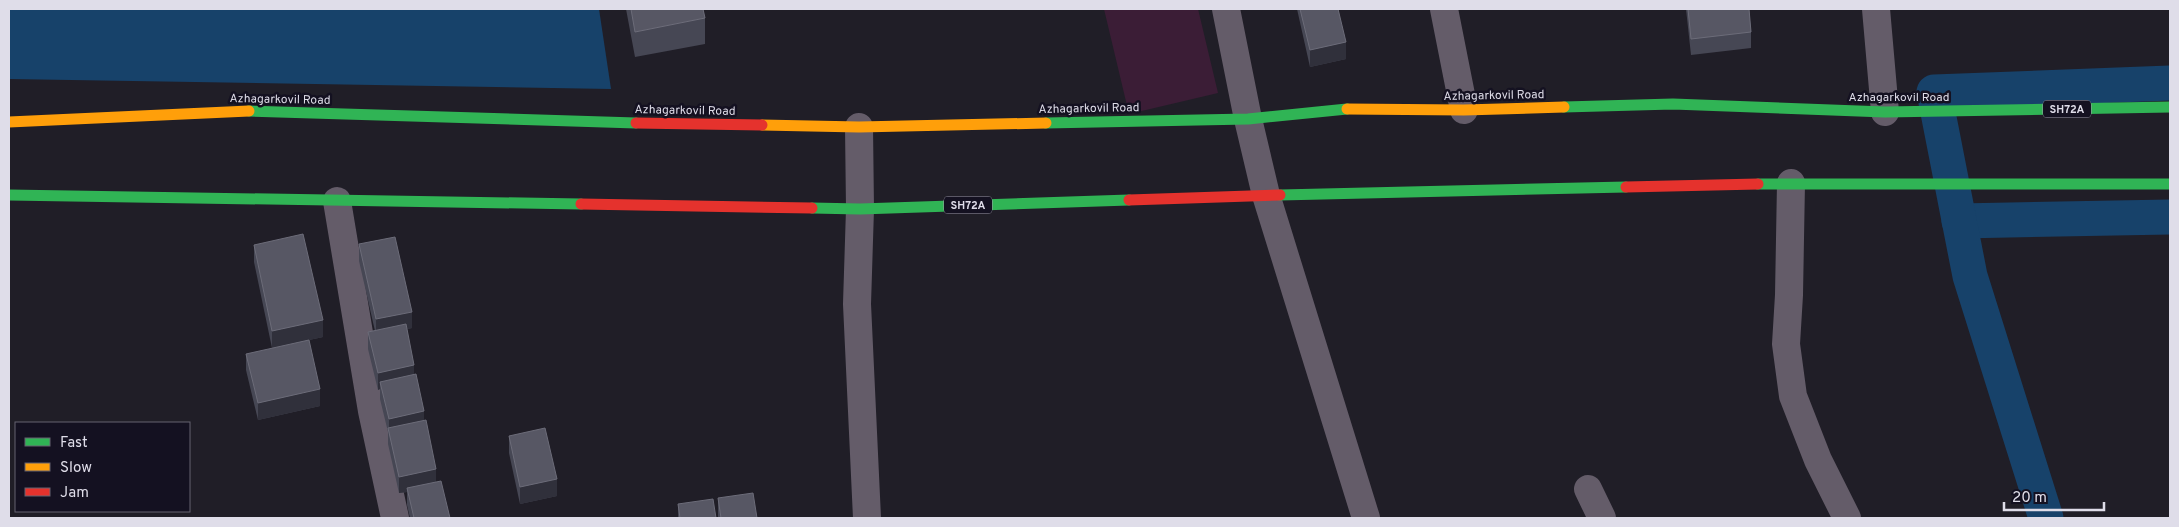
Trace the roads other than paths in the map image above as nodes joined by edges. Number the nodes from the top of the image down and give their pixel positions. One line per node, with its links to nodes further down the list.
1 (1226, 9): 7 (street)
2 (1444, 9): 5 (street)
3 (1876, 9): 6 (street)
4 (2170, 107): 6 (main road, Azhagarkovil Road / SH72A)
5 (1464, 110): 6 (main road, Azhagarkovil Road / SH72A); 7 (main road, Azhagarkovil Road / SH72A)
6 (1885, 112)
7 (1248, 119): 9 (main road, Azhagarkovil Road / SH72A); 13 (street)
8 (9, 122): 9 (main road, Azhagarkovil Road / SH72A)
9 (859, 127): 15 (street)
10 (1791, 183): 11 (main road, SH72A); 13 (main road, SH72A); 21 (street)
11 (2170, 184)
12 (9, 195): 14 (main road, SH72A)
13 (1266, 195): 15 (main road, SH72A); 19 (street)
14 (337, 201): 15 (main road, SH72A); 17 (street)
15 (860, 209): 18 (street)
16 (1588, 489): 20 (street)
17 (395, 518)
18 (867, 518)
19 (1366, 518)
20 (1602, 518)
21 (1847, 518)

